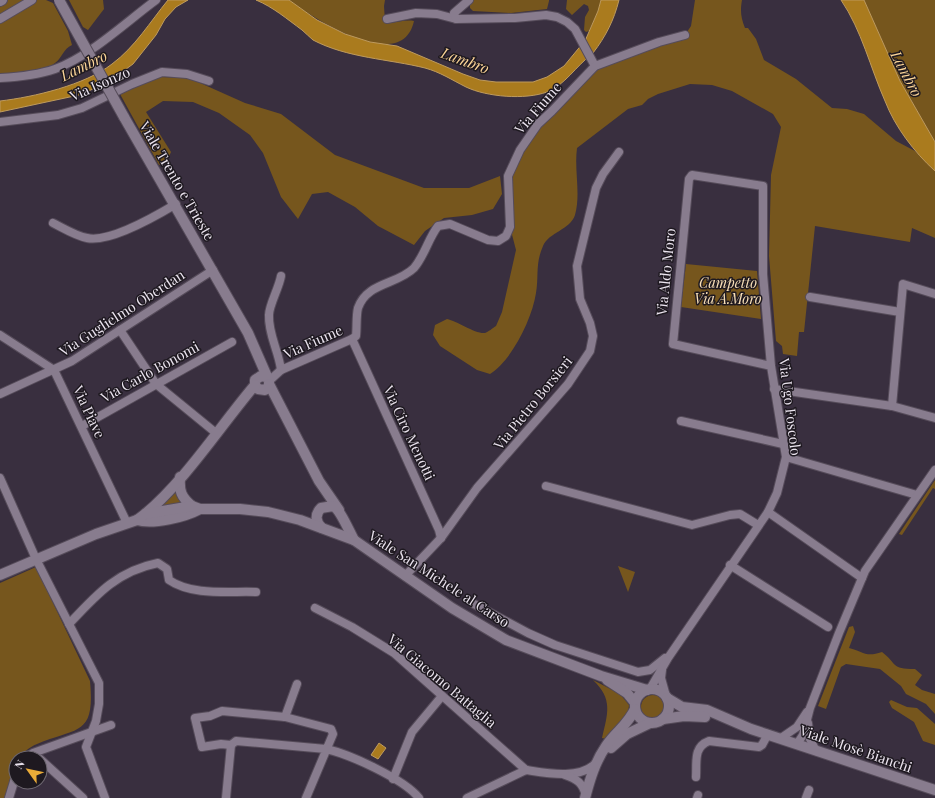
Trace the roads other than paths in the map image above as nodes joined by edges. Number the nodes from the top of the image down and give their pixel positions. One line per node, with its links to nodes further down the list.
1 (32, 0): 5 (street)
2 (59, 0): 15 (main road, Viale Trento e Trieste, bridge)
3 (156, 0): 10 (street)
4 (469, 0): 7 (street)
5 (0, 19)
6 (387, 19): 7 (street)
7 (456, 19): 9 (street)
8 (685, 35): 9 (street)
9 (595, 66): 24 (street, Via Fiume)
10 (0, 78)
11 (209, 81): 12 (street, Via Isonzo)
12 (0, 122)
13 (619, 152): 54 (street, Via Pietro Borsieri)
14 (763, 186): 26 (street, Via Ugo Foscolo); 26 (street, Via Aldo Moro)
15 (176, 204): 16 (street); 17 (main road, Viale Trento e Trieste)
16 (53, 223)
17 (213, 270): 22 (street, Via Guglielmo Oberdan); 30 (main road, Viale Trento e Trieste)
18 (281, 276): 28 (street)
19 (935, 294): 21 (street)
20 (810, 297): 21 (street)
21 (900, 312): 33 (street)
22 (120, 330): 27 (street, Via Guglielmo Oberdan); 29 (street)
23 (0, 335): 27 (street)
24 (352, 340): 28 (street, Via Fiume); 54 (street, Via Ciro Menotti)
25 (232, 342): 29 (street, Via Carlo Bonomi)
26 (771, 366): 31 (street, Via Ugo Foscolo)
27 (54, 370): 32 (street, Via Guglielmo Oberdan); 36 (street, Via Piave)
28 (281, 370): 30 (street, Via Fiume)
29 (156, 384): 36 (street, Via Carlo Bonomi); 37 (street)
30 (262, 384): 37 (main road); 43 (main road)
31 (774, 389): 33 (street); 38 (street, Via Ugo Foscolo)
32 (0, 394)
33 (892, 406): 34 (street)
34 (935, 418)
35 (681, 421): 38 (street)
36 (82, 426): 50 (street, Via Piave)
37 (216, 433): 41 (main road)
38 (783, 444): 39 (street, Via Ugo Foscolo)
39 (786, 457): 45 (street); 48 (street, Via Ugo Foscolo)
40 (935, 470): 45 (street)
41 (180, 477): 46 (main road); 50 (main road)
42 (0, 478): 56 (street)
43 (319, 481): 47 (main road); 49 (main road)
44 (546, 486): 52 (street)
45 (917, 495): 60 (street)
46 (196, 508): 50 (main road); 51 (main road, Viale San Michele al Carso)
47 (318, 512): 49 (main road); 51 (main road); 53 (main road)
48 (768, 512): 52 (street, Via Ugo Foscolo); 60 (street)
49 (340, 514): 53 (main road); 55 (main road)
50 (136, 519): 56 (main road)
51 (300, 520): 53 (main road, Viale San Michele al Carso)
52 (758, 525): 57 (street, Via Ugo Foscolo)
53 (325, 529): 55 (main road, Viale San Michele al Carso)
54 (441, 538): 59 (street, Via Pietro Borsieri)
55 (354, 540): 59 (main road, Viale San Michele al Carso)
56 (36, 559): 58 (main road); 64 (street)
57 (730, 565): 65 (street); 66 (street, Via Ugo Foscolo)
58 (0, 575)
59 (405, 576): 68 (main road, Viale San Michele al Carso)
60 (862, 578): 74 (street)
61 (256, 592): 64 (street)
62 (474, 604): 66 (street)
63 (315, 608): 71 (street, Via Giacomo Battaglia)
64 (69, 624): 81 (street)
65 (828, 627)
66 (668, 658): 67 (street, Via Ugo Foscolo)
67 (662, 667): 70 (street, Via Ugo Foscolo); 72 (street)
68 (601, 676): 70 (main road, Viale San Michele al Carso); 73 (main road, Viale San Michele al Carso)
69 (297, 684): 75 (street)
70 (648, 689): 72 (main road); 73 (main road)
71 (442, 696): 91 (street, Via Giacomo Battaglia); 94 (street)
72 (666, 697): 76 (main road); 77 (main road, Viale Mosè Bianchi)
73 (635, 706): 79 (main road); 89 (main road)
74 (810, 708): 78 (street); 83 (street)
75 (285, 718): 85 (street); 86 (street)
76 (663, 719): 77 (main road, Viale Mosè Bianchi); 79 (main road)
77 (727, 719): 82 (main road, Viale Mosè Bianchi)
78 (808, 721): 84 (street); 88 (street)
79 (650, 723): 96 (main road)
80 (110, 725): 81 (street)
81 (91, 732): 87 (street); 98 (street)
82 (768, 734): 83 (main road, Viale Mosè Bianchi); 93 (street)
83 (781, 738): 84 (main road, Viale Mosè Bianchi)
84 (797, 744): 88 (main road, Viale Mosè Bianchi)
85 (231, 745): 86 (street); 99 (street)
86 (326, 749): 94 (street); 100 (street)
87 (48, 751)
88 (816, 751): 95 (main road, Viale Mosè Bianchi)
89 (596, 763): 92 (street); 96 (main road)
90 (48, 768): 97 (street)
91 (526, 770): 92 (street); 102 (street)
92 (558, 773): 96 (street)
93 (696, 777)
94 (393, 779): 101 (street)
95 (935, 790)
96 (588, 797)
97 (84, 798)
98 (105, 798)
99 (226, 798)
100 (306, 798)
101 (419, 798)
102 (467, 798)

